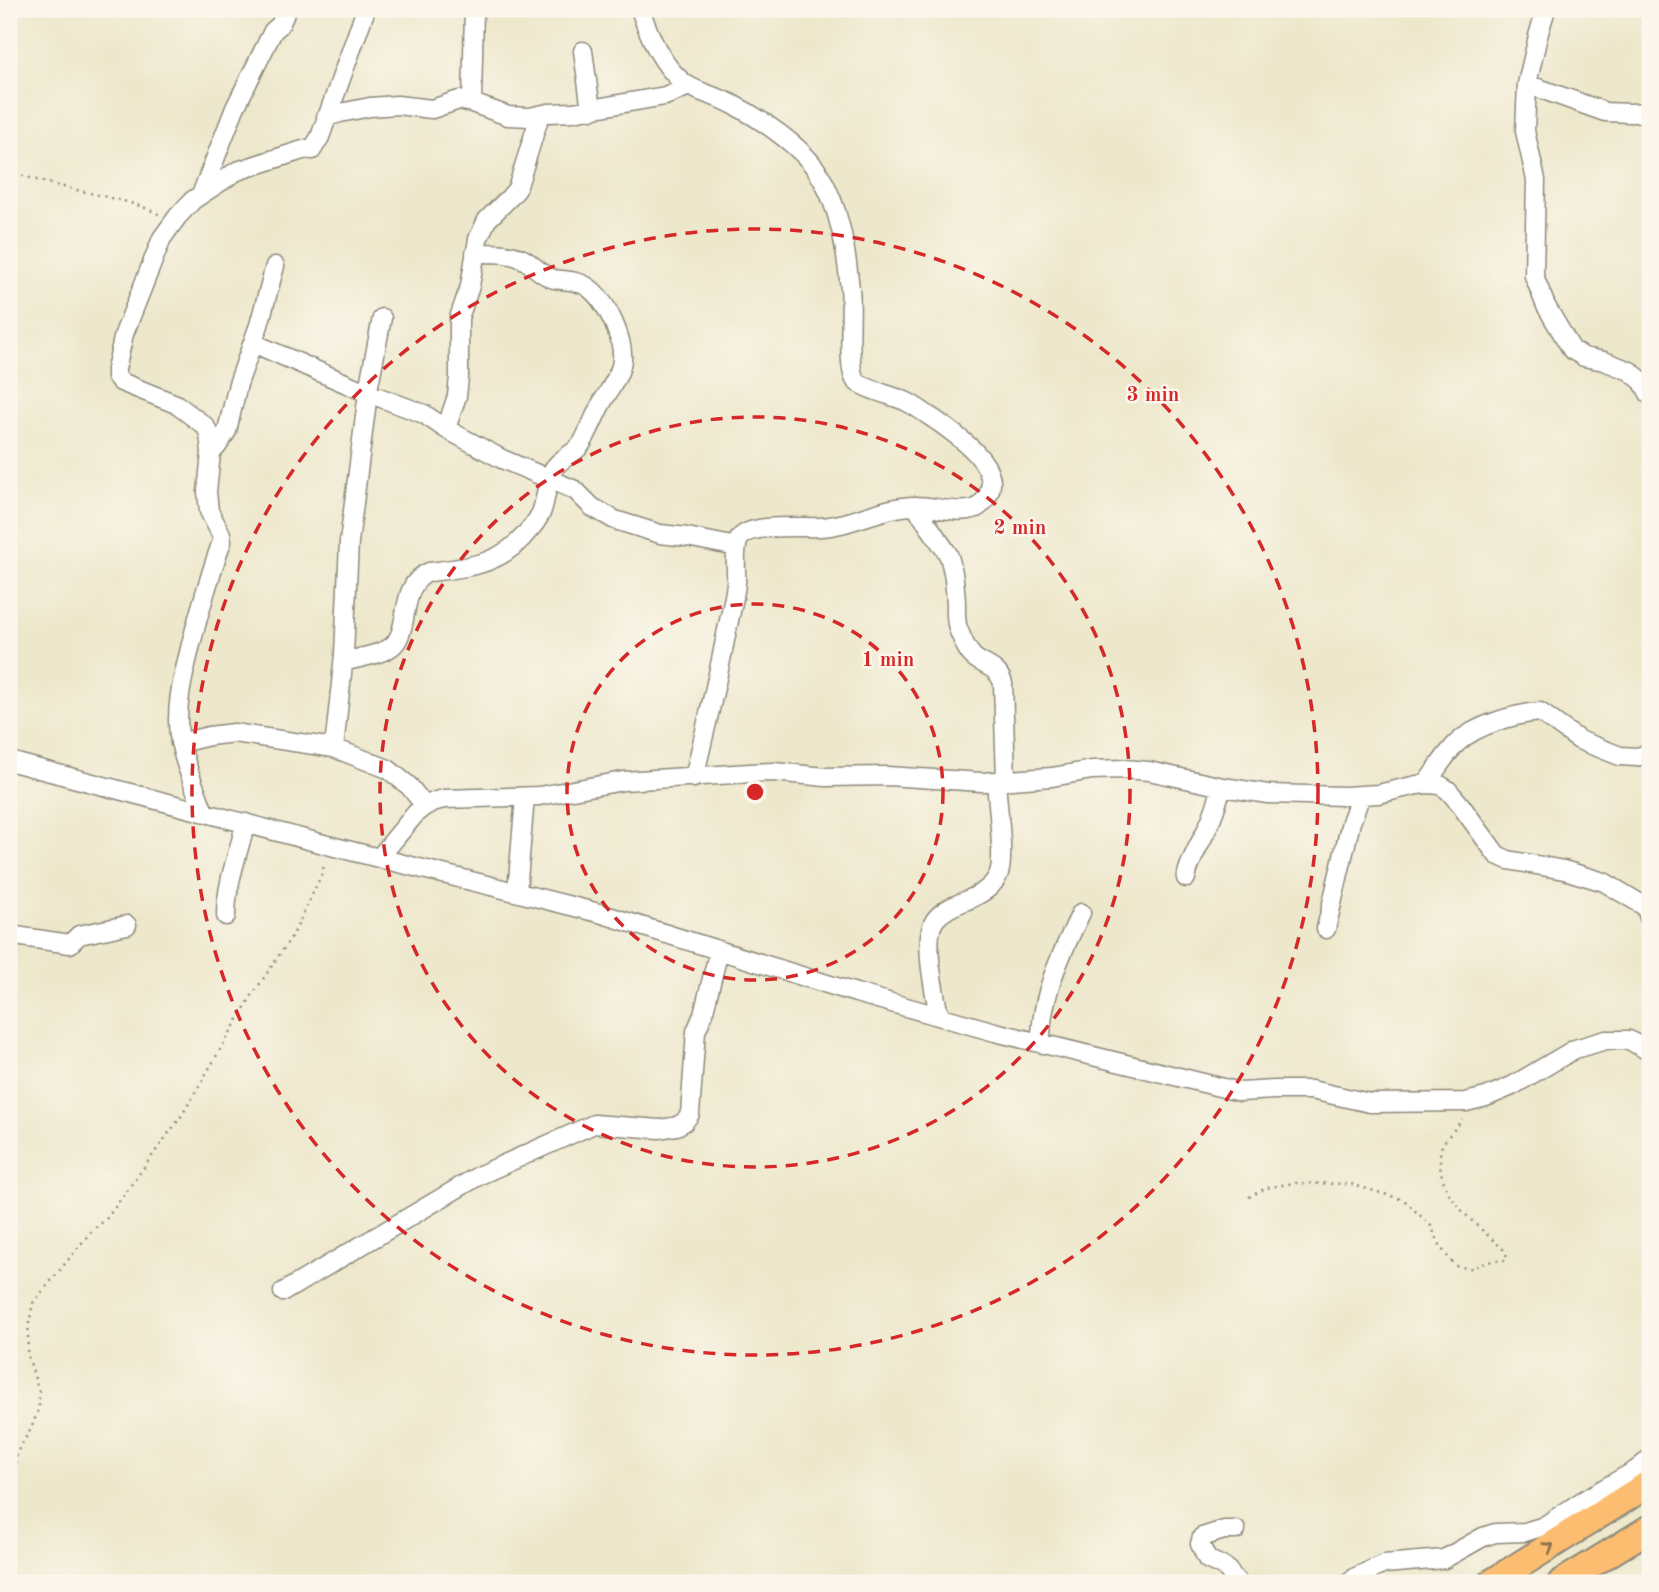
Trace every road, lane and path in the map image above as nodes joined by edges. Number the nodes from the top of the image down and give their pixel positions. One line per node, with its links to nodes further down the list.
1 (287, 9): 15 (street)
2 (366, 9): 13 (street)
3 (474, 9): 9 (street)
4 (640, 9): 8 (street)
5 (1546, 9): 7 (street)
6 (583, 51): 10 (street)
7 (1527, 84): 11 (street); 22 (street)
8 (689, 86): 10 (street); 26 (street)
9 (472, 103): 12 (street); 13 (street)
10 (591, 110): 12 (street)
11 (1650, 112)
12 (540, 115): 17 (street)
13 (326, 117): 15 (street)
14 (9, 171): 16 (path)
15 (201, 195): 16 (street)
16 (173, 223): 24 (street)
17 (475, 253): 23 (street); 25 (street)
18 (275, 266): 20 (street)
19 (382, 318): 21 (street)
20 (253, 343): 21 (street); 24 (street)
21 (368, 393): 23 (street); 28 (street)
22 (1650, 395)
23 (446, 429): 25 (street)
24 (211, 453): 29 (street)
25 (550, 480): 27 (street); 28 (street)
26 (915, 506): 27 (street); 34 (street)
27 (737, 547): 33 (street)
28 (343, 662): 30 (street)
29 (180, 743): 30 (street); 40 (street)
30 (334, 748): 39 (street)
31 (1650, 752): 35 (street)
32 (9, 761): 40 (street)
33 (694, 778): 34 (street); 38 (street)
34 (1001, 781): 36 (street); 53 (street)
35 (1426, 784): 37 (street); 48 (street)
36 (1223, 787): 37 (street); 44 (street)
37 (1361, 795): 50 (street)
38 (525, 797): 39 (street); 45 (street)
39 (425, 806): 43 (street)
40 (204, 812): 41 (street)
41 (246, 823): 42 (street); 47 (street)
42 (328, 845): 43 (street); 61 (path)
43 (379, 858): 45 (street)
44 (1186, 878)
45 (517, 892): 52 (street)
46 (1081, 913): 54 (street)
47 (226, 916)
48 (1650, 922)
49 (127, 925): 51 (street)
50 (1326, 929)
51 (9, 935)
52 (719, 950): 53 (street); 58 (street)
53 (939, 1016): 54 (street)
54 (1041, 1043): 56 (street)
55 (1650, 1052): 56 (street)
56 (1466, 1102): 57 (path)
57 (1249, 1197)
58 (283, 1292)
59 (1650, 1459): 65 (street)
60 (1650, 1483): 66 (highway, one-way to 60)
61 (9, 1505)
62 (1650, 1528): 67 (highway)
63 (1236, 1530): 64 (street)
64 (1238, 1583)
65 (1349, 1583)
66 (1492, 1583)
67 (1561, 1583)

